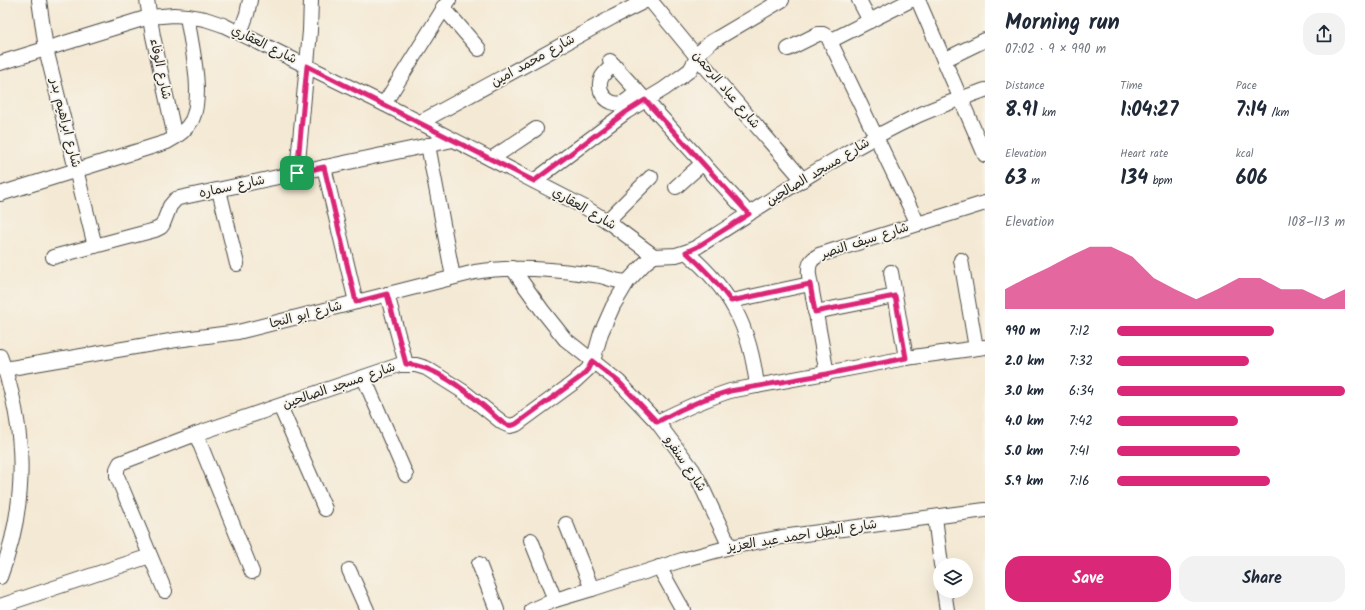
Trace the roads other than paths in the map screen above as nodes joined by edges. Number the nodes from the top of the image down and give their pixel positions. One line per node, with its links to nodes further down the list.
1 (39, 0): 17 (street, شارع ابراهيم بدر)
2 (147, 0): 12 (street, شارع الوفاء)
3 (250, 0): 14 (street)
4 (311, 0): 23 (street)
5 (649, 0): 20 (street, شارع عباد الرحمن); 28 (street, شارع محمد امين)
6 (782, 0): 20 (street)
7 (859, 0): 13 (street)
8 (912, 0): 13 (street)
9 (918, 0): 21 (street)
10 (446, 4): 18 (street); 27 (street)
11 (187, 16): 12 (street, شارع العقاري); 14 (street, شارع العقاري); 30 (street)
12 (149, 17): 17 (street, شارع العقاري); 30 (street, شارع الوفاء)
13 (870, 21): 16 (street)
14 (240, 33): 23 (street, شارع العقاري)
15 (985, 40): 21 (street)
16 (830, 41): 19 (street); 31 (street)
17 (46, 49): 22 (street, شارع العقاري); 38 (street, شارع ابراهيم بدر)
18 (479, 49)
19 (788, 49)
20 (697, 57): 25 (street); 41 (street, شارع عباد الرحمن)
21 (944, 60): 26 (street)
22 (0, 63)
23 (307, 66): 27 (street, شارع العقاري); 39 (street)
24 (985, 90): 26 (street, شارع مسجد الصالحين)
25 (641, 96): 25 (street); 36 (street); 42 (street)
26 (961, 98): 31 (street, شارع مسجد الصالحين); 34 (street)
27 (384, 104): 28 (street, شارع العقاري)
28 (419, 123): 32 (street, شارع العقاري)
29 (536, 129): 35 (street)
30 (175, 137): 38 (street)
31 (876, 137): 41 (street, شارع مسجد الصالحين); 49 (street)
32 (453, 140): 33 (street, شارع سماره); 35 (street, شارع العقاري)
33 (428, 145): 37 (street, شارع سماره); 58 (street)
34 (985, 155)
35 (491, 159): 42 (street, شارع العقاري)
36 (703, 163): 43 (street); 47 (street)
37 (324, 167): 39 (street, شارع سماره); 64 (street)
38 (76, 170): 45 (street); 50 (street, شارع ابراهيم بدر)
39 (297, 173): 44 (street, شارع سماره)
40 (651, 178): 48 (street)
41 (802, 180): 47 (street, شارع مسجد الصالحين)
42 (534, 181): 48 (street, شارع العقاري)
43 (676, 187)
44 (218, 190): 50 (street, شارع سماره); 55 (street)
45 (0, 194)
46 (985, 203): 49 (street, شارع سيف النصر)
47 (749, 214): 51 (street, شارع مسجد الصالحين)
48 (607, 221): 52 (street, شارع العقاري)
49 (918, 224): 60 (street, شارع سيف النصر)
50 (95, 246): 53 (street, شارع سماره)
51 (686, 252): 52 (street, شارع مسجد الصالحين); 63 (street)
52 (654, 256): 59 (street, شارع مسجد الصالحين)
53 (53, 257)
54 (961, 260): 66 (street)
55 (237, 264)
56 (512, 268): 58 (street, شارع ابو النجا); 59 (street, شارع ابو النجا); 69 (street, شارع سنفرو)
57 (891, 272): 62 (street)
58 (454, 277): 61 (street, شارع ابو النجا)
59 (628, 281): 69 (street, شارع مسجد الصالحين)
60 (810, 284): 63 (street); 65 (street, شارع سيف النصر)
61 (387, 294): 64 (street, شارع ابو النجا); 70 (street)
62 (895, 296): 65 (street); 68 (street)
63 (731, 301): 74 (street)
64 (356, 302): 71 (street, شارع ابو النجا)
65 (815, 312): 72 (street, شارع سيف النصر)
66 (981, 348): 68 (street)
67 (0, 356): 71 (street)
68 (906, 358): 72 (street)
69 (592, 361): 70 (street, شارع مسجد الصالحين); 76 (street, شارع سنفرو)
70 (406, 364): 73 (street, شارع مسجد الصالحين)
71 (5, 369): 91 (street)
72 (827, 374): 74 (street)
73 (364, 378): 75 (street, شارع مسجد الصالحين); 78 (street)
74 (757, 386): 76 (street)
75 (280, 406): 77 (street, شارع مسجد الصالحين); 79 (street)
76 (657, 422): 84 (street, شارع سنفرو)
77 (196, 434): 85 (street, شارع مسجد الصالحين); 90 (street)
78 (406, 476)
79 (325, 509)
80 (985, 510): 81 (street, شارع البطل احمد عبد العزيز)
81 (935, 517): 84 (street, شارع البطل احمد عبد العزيز); 86 (street)
82 (566, 524): 92 (street)
83 (532, 540): 95 (street)
84 (730, 547): 88 (street, شارع البطل احمد عبد العزيز)
85 (150, 556): 93 (street); 96 (street)
86 (940, 558)
87 (479, 564): 98 (street)
88 (659, 568): 92 (street, شارع البطل احمد عبد العزيز); 100 (street)
89 (349, 570): 97 (street)
90 (252, 572)
91 (0, 576)
92 (592, 589): 95 (street, شارع البطل احمد عبد العزيز)
93 (165, 591)
94 (945, 598): 101 (street)
95 (555, 600): 99 (street, شارع البطل احمد عبد العزيز)
96 (0, 606)
97 (367, 610)
98 (497, 610)
99 (532, 610)
100 (683, 610)
101 (947, 610)

